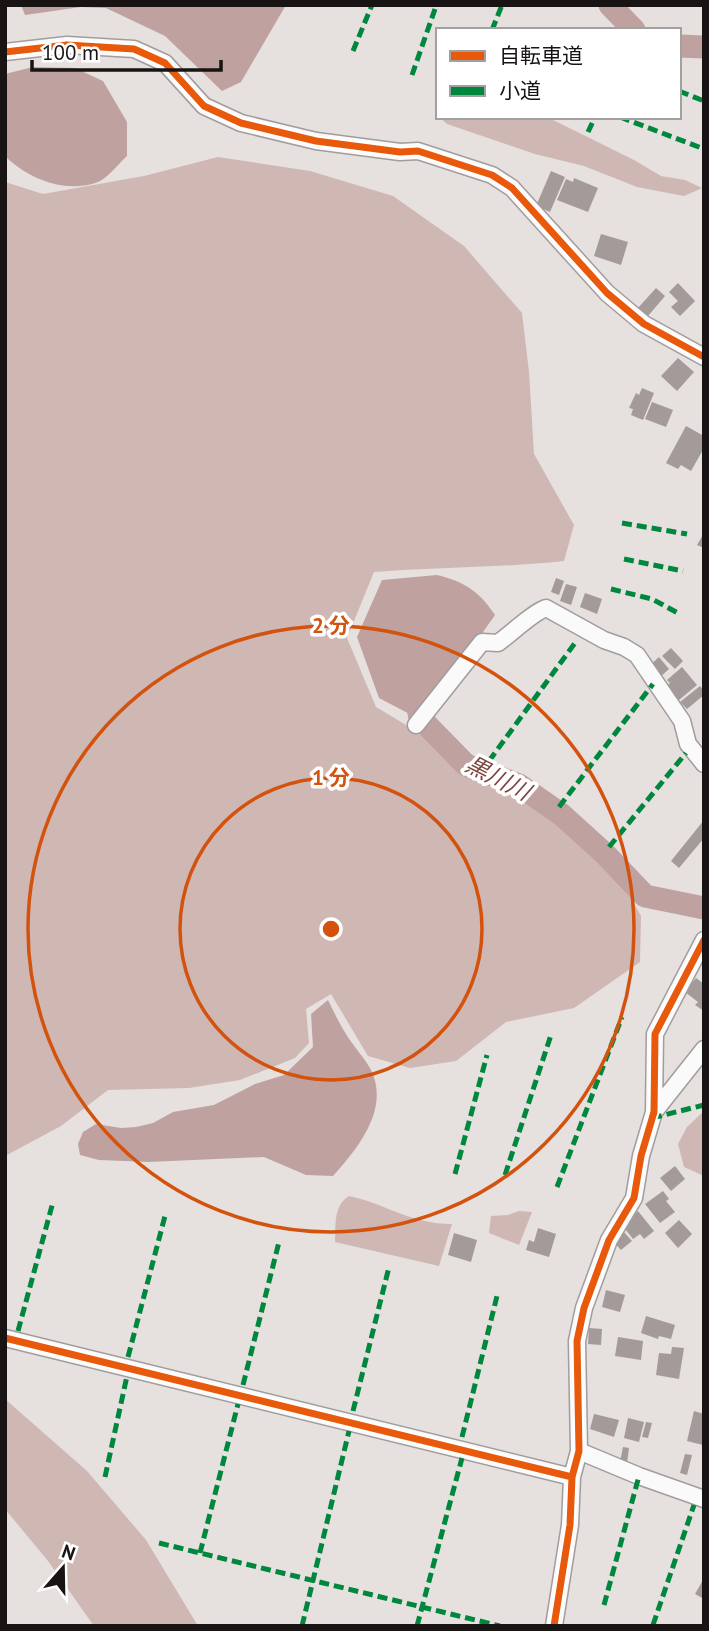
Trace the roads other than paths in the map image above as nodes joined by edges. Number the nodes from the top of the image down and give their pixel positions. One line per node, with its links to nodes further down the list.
1 (5, 52): 2 (street)
2 (704, 357)
3 (416, 725): 4 (street)
4 (704, 764)
5 (704, 940): 7 (street)
6 (704, 1049): 7 (street)
7 (654, 1112): 9 (street)
8 (5, 1338): 10 (street)
9 (579, 1451): 10 (street); 11 (street)
10 (572, 1477): 12 (street)
11 (704, 1499)
12 (554, 1626)

